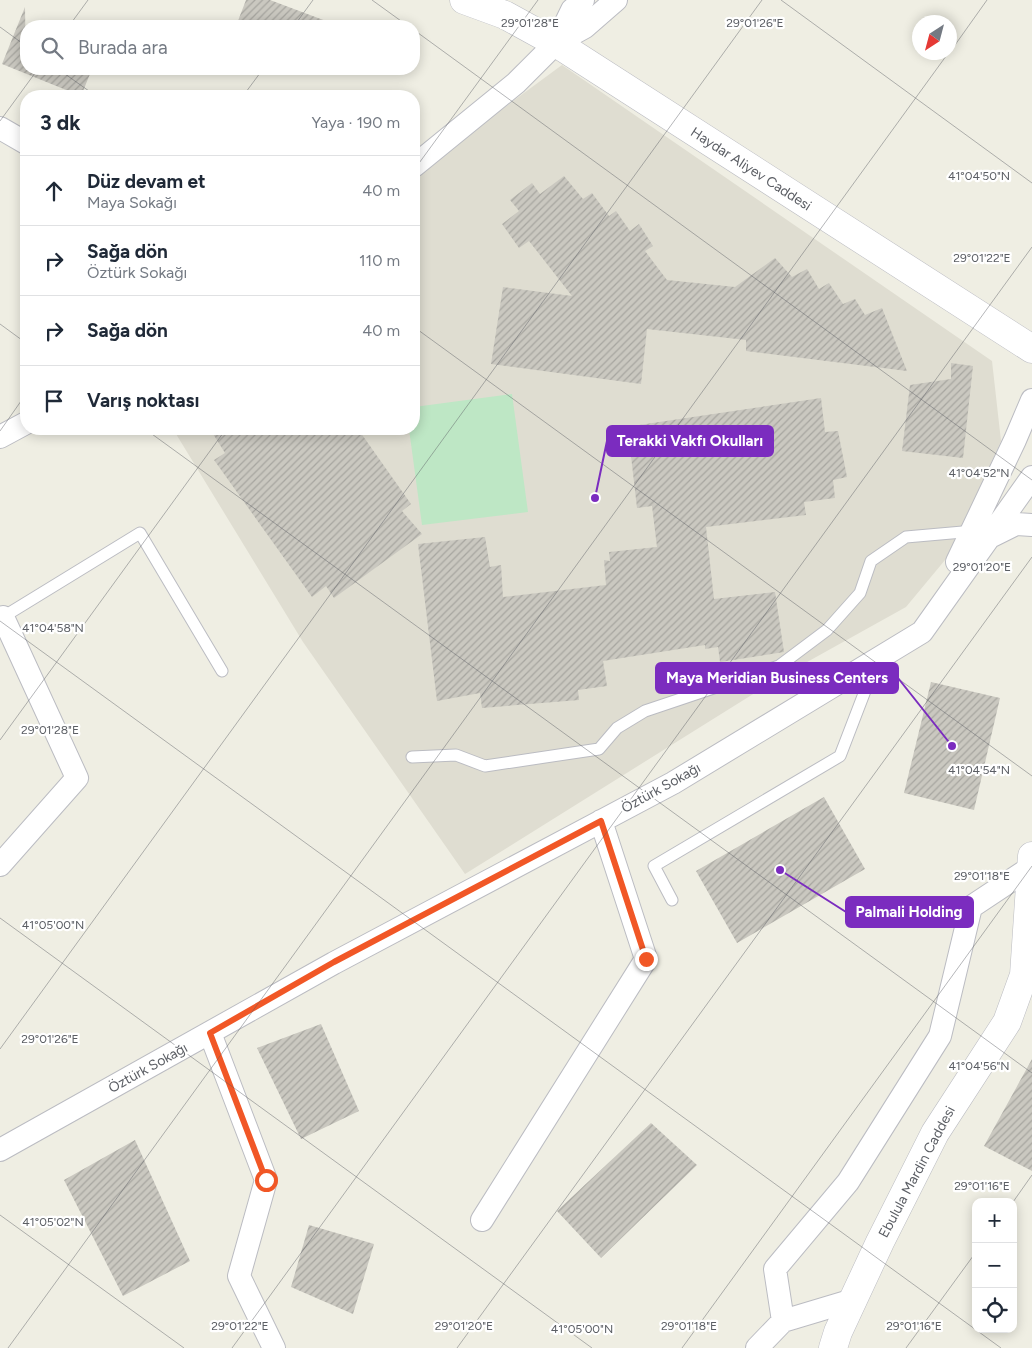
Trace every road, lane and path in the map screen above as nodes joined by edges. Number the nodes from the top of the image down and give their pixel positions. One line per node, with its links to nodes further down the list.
1 (464, 0): 4 (street, Haydar Aliyev Caddesi)
2 (582, 0): 4 (street)
3 (616, 0): 4 (street)
4 (556, 43): 7 (street); 8 (street, Haydar Aliyev Caddesi)
5 (0, 128): 6 (street)
6 (20, 140)
7 (420, 161)
8 (1032, 350)
9 (1032, 400): 14 (street, Öztürk Sokağı)
10 (20, 426): 11 (street)
11 (0, 437)
12 (1032, 477): 14 (street, Öztürk Sokağı)
13 (1032, 525): 14 (street)
14 (981, 534): 16 (street, Öztürk Sokağı); 18 (lane)
15 (1, 618): 17 (lane); 21 (street)
16 (864, 667): 19 (street, Öztürk Sokağı); 22 (lane)
17 (222, 672)
18 (412, 757)
19 (601, 821): 23 (street, Öztürk Sokağı); 25 (street)
20 (1031, 862): 26 (street, Ebulula Mardin Caddesi); 27 (street)
21 (0, 865)
22 (672, 900)
23 (210, 1033): 24 (street, Öztürk Sokağı); 28 (street)
24 (0, 1150)
25 (482, 1220)
26 (853, 1300): 27 (street); 30 (street, Ebulula Mardin Caddesi)
27 (782, 1321): 29 (street)
28 (274, 1348)
29 (757, 1348)
30 (833, 1348)

